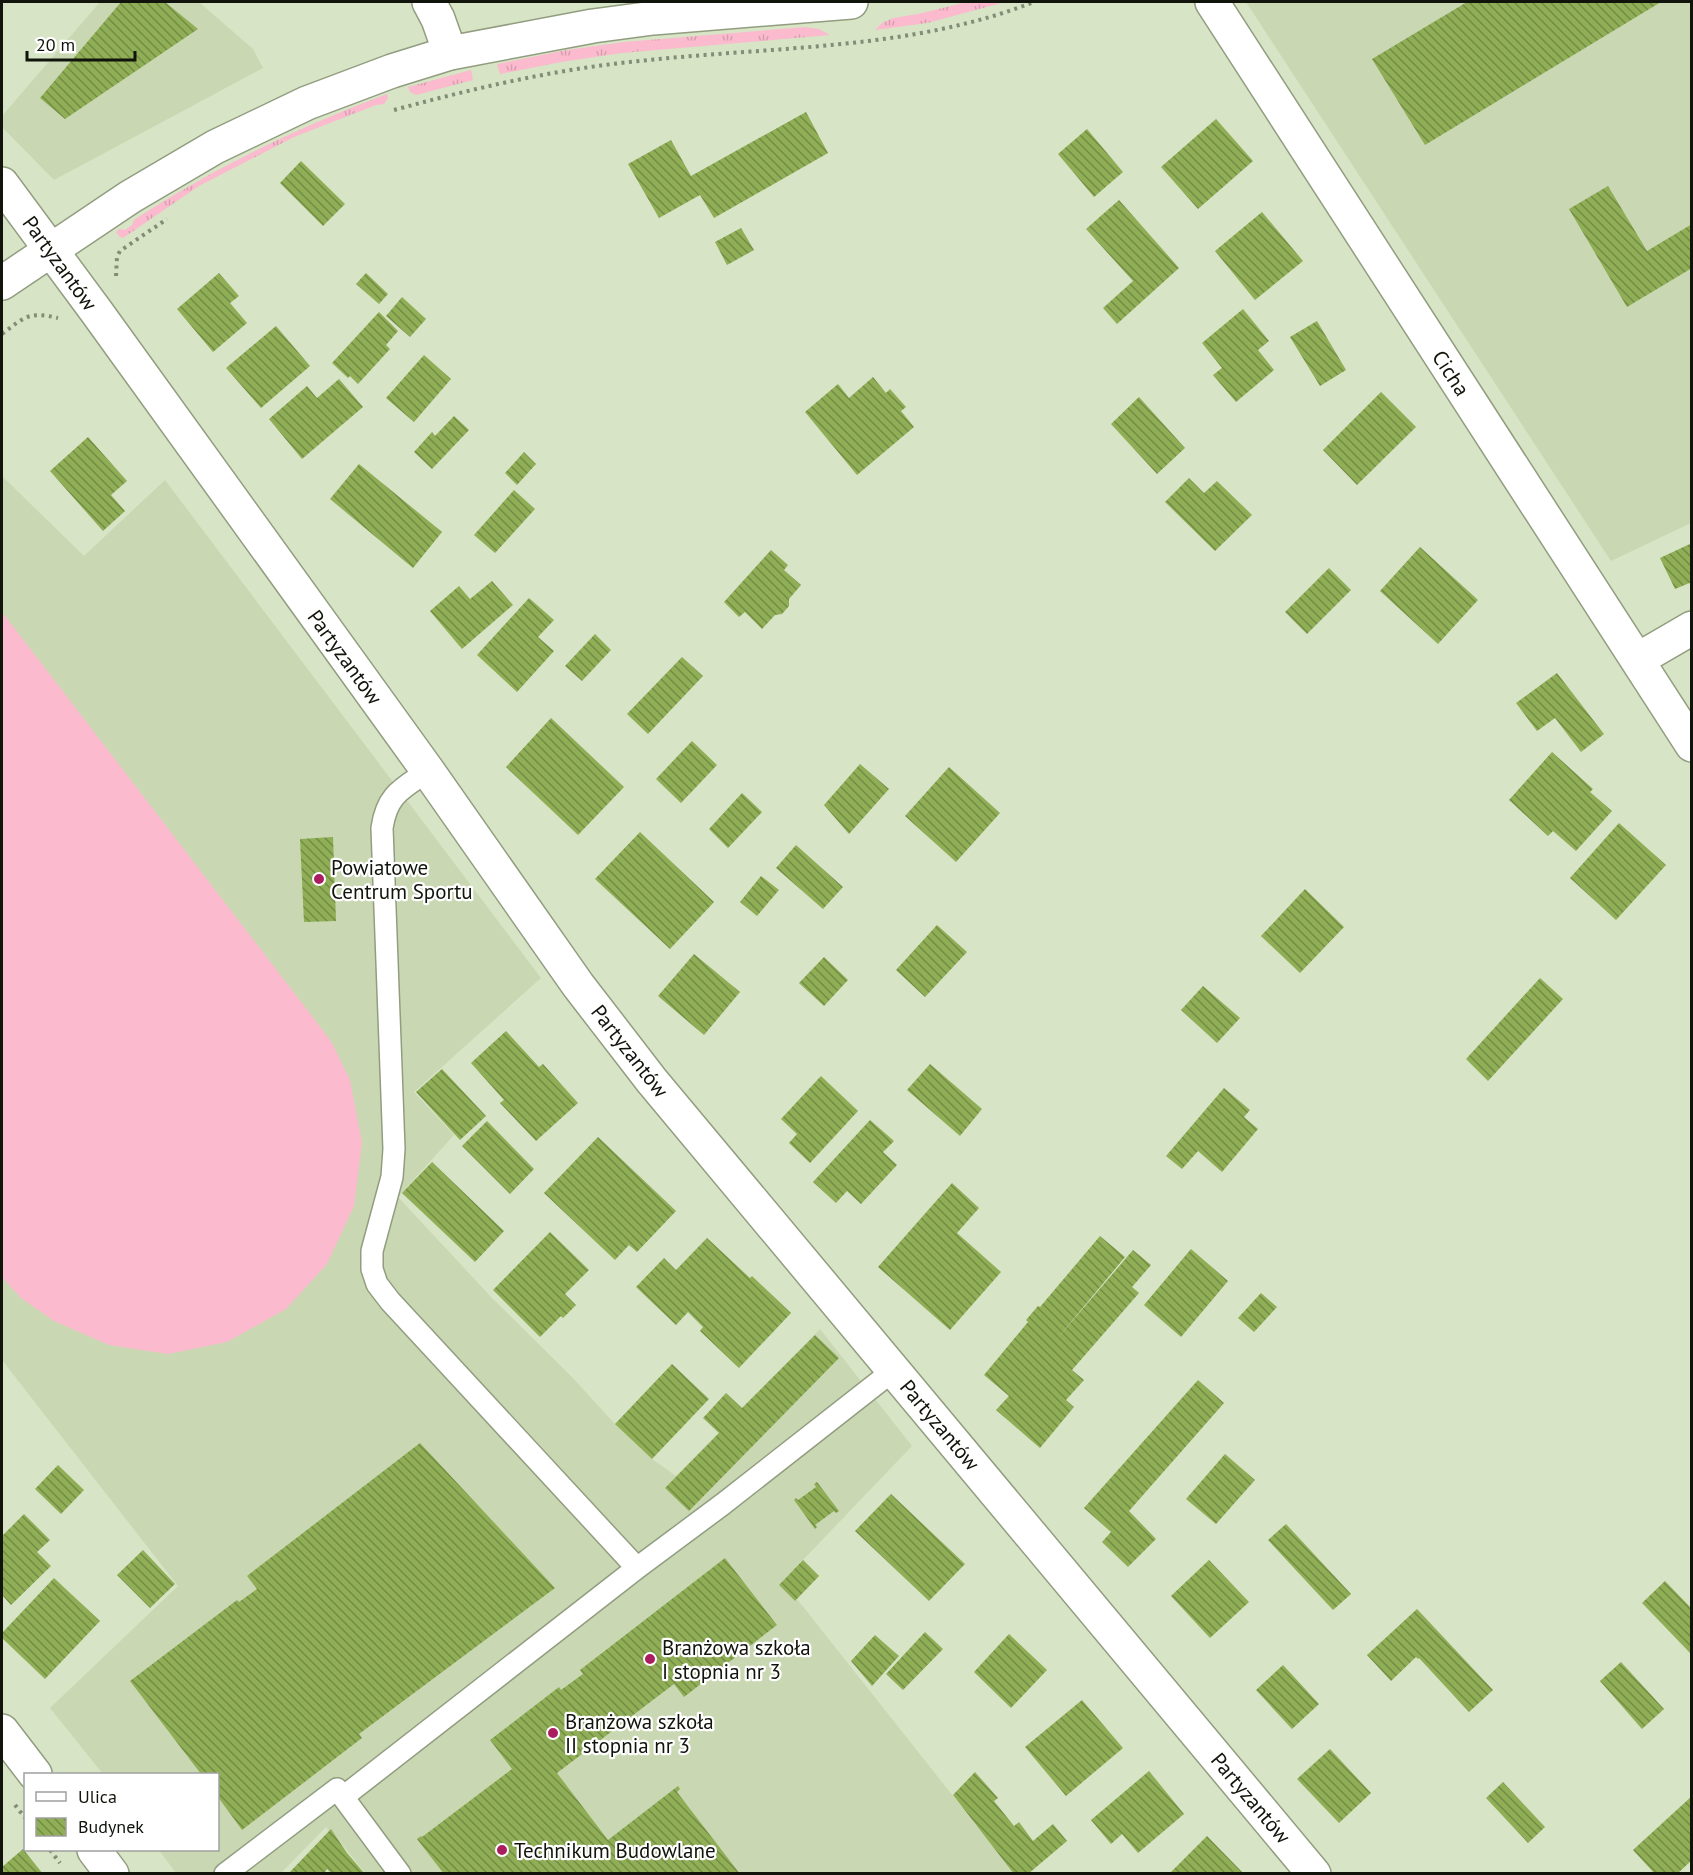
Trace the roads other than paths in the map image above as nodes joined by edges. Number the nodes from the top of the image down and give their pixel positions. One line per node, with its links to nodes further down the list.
1 (429, 2): 4 (street)
2 (851, 2): 4 (street)
3 (1212, 2): 9 (street, Cicha)
4 (450, 53): 6 (street)
5 (2, 184): 6 (street, Partyzantów)
6 (51, 250): 7 (street); 11 (street, Partyzantów)
7 (2, 283)
8 (1692, 628): 9 (street)
9 (1636, 660): 10 (street, Cicha)
10 (1692, 745)
11 (428, 771): 12 (street, Partyzantów); 13 (lane)
12 (894, 1370): 13 (lane); 21 (street, Partyzantów)
13 (637, 1568): 16 (lane)
14 (2, 1731): 15 (street)
15 (34, 1773)
16 (343, 1797): 19 (lane); 20 (lane)
17 (95, 1851): 18 (street)
18 (112, 1874)
19 (225, 1874)
20 (400, 1874)
21 (1314, 1874)

